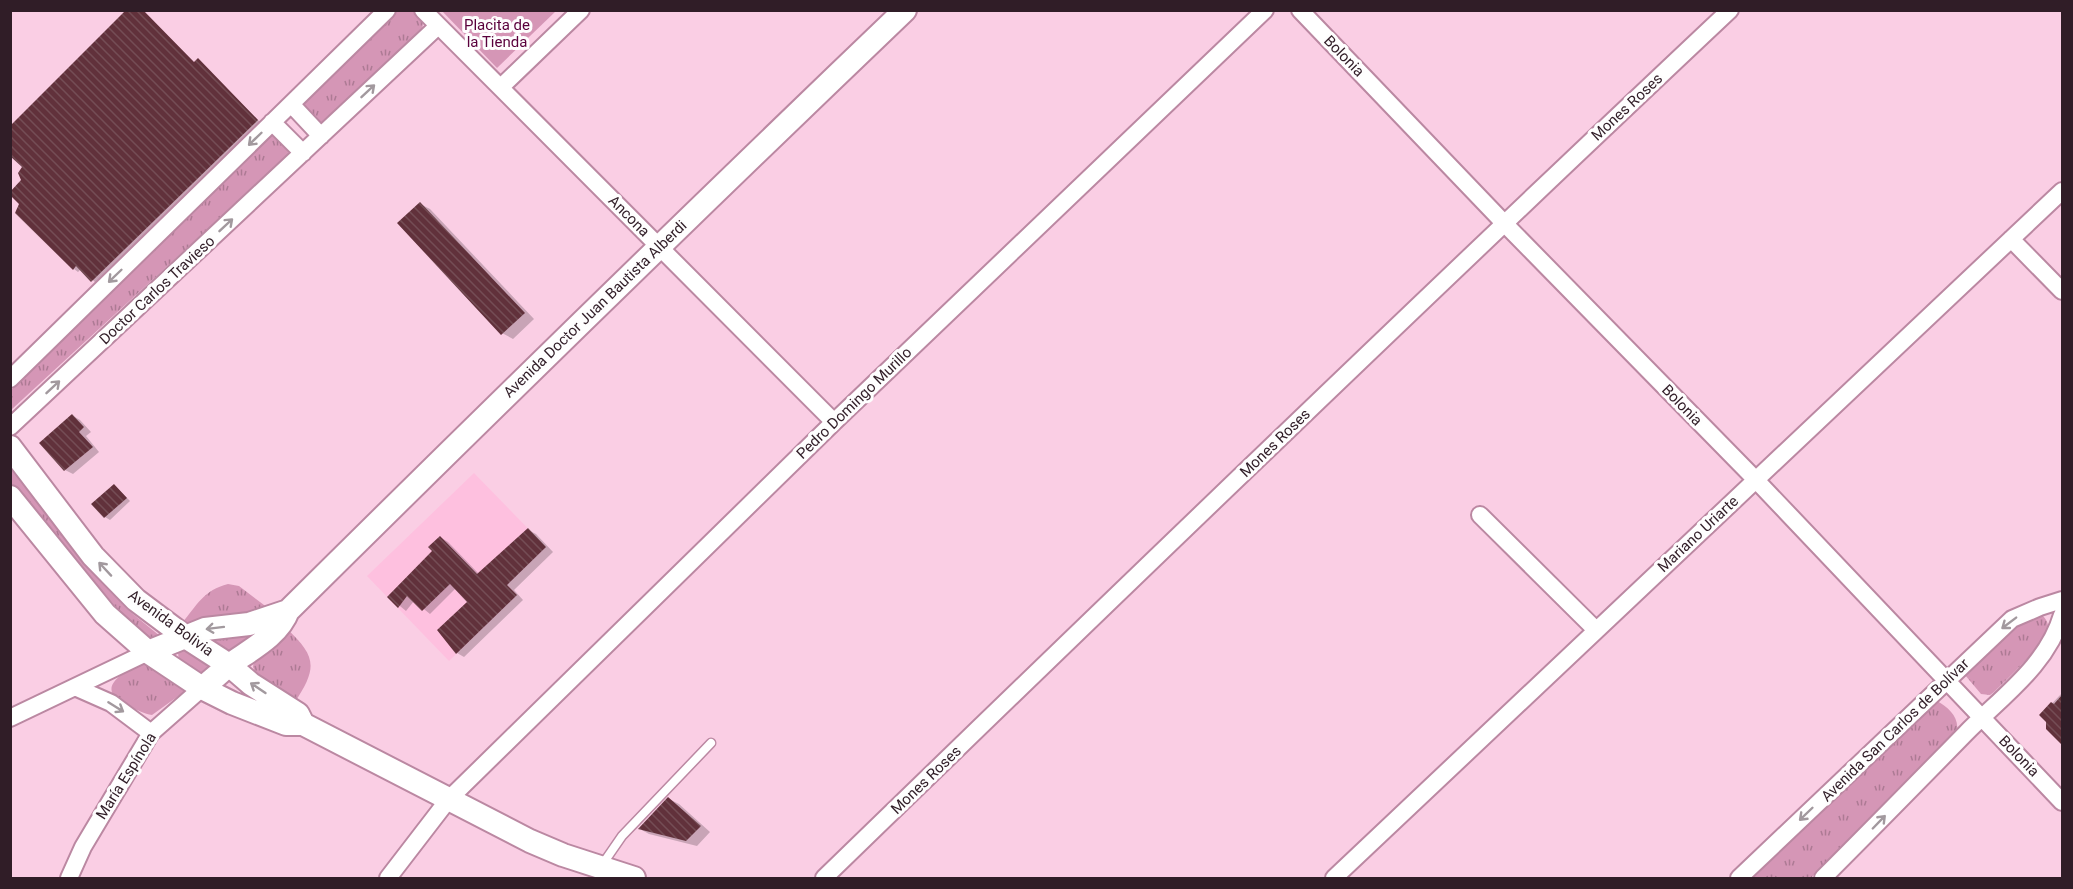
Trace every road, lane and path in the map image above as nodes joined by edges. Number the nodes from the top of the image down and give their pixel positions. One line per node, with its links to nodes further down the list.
1 (387, 10): 10 (street)
2 (423, 10): 8 (street, Ancona)
3 (581, 10): 9 (street)
4 (905, 10): 17 (street, Avenida Doctor Juan Bautista Alberdi)
5 (1265, 10): 20 (street, Pedro Domingo Murillo)
6 (1300, 10): 15 (street, Bolonia)
7 (1730, 10): 15 (street, Mones Roses)
8 (438, 26): 9 (street, Ancona); 12 (street, Doctor Carlos Travieso, one-way to 8)
9 (501, 87): 17 (street, Ancona)
10 (291, 104): 11 (street); 12 (street)
11 (273, 122): 13 (street); 19 (street, one-way to 19)
12 (321, 136): 13 (street, Doctor Carlos Travieso)
13 (303, 153): 21 (street, Doctor Carlos Travieso, one-way to 13)
14 (2062, 191): 16 (street, Mariano Uriarte)
15 (1504, 223): 23 (street, Bolonia); 47 (street, Mones Roses)
16 (2011, 239): 18 (street); 23 (street, Mariano Uriarte)
17 (659, 246): 20 (street, Ancona); 27 (street, Avenida Doctor Juan Bautista Alberdi)
18 (2062, 291)
19 (10, 379)
20 (834, 422): 41 (street, Pedro Domingo Murillo)
21 (10, 427)
22 (10, 447): 30 (street, Avenida Bolivia, one-way to 22)
23 (1756, 480): 29 (street, Mariano Uriarte); 33 (street, Bolonia)
24 (10, 497): 31 (street, Avenida Bolivia)
25 (1480, 515): 29 (street)
26 (2062, 600): 33 (street, Avenida San Carlos de Bolívar, one-way to 33)
27 (288, 611): 30 (street, Avenida Doctor Juan Bautista Alberdi, one-way to 30); 32 (street, Avenida Doctor Juan Bautista Alberdi)
28 (2062, 615): 36 (street)
29 (1596, 630): 48 (street, Mariano Uriarte)
30 (184, 636): 31 (street, Avenida Doctor Juan Bautista Alberdi); 32 (street, Avenida Bolivia)
31 (148, 652): 34 (street); 35 (street, Avenida Bolivia)
32 (229, 665): 35 (street, Avenida Doctor Juan Bautista Alberdi); 38 (street, Avenida Bolivia, one-way to 32)
33 (1946, 680): 36 (street, Bolonia); 49 (street, Avenida San Carlos de Bolívar, one-way to 49)
34 (77, 688): 37 (street); 39 (street, one-way to 39)
35 (202, 688): 38 (street, Avenida Bolivia); 39 (street, María Espínola)
36 (1982, 717): 42 (street, Bolonia); 50 (street, one-way to 36)
37 (10, 718)
38 (303, 724): 41 (street, Avenida Bolivia)
39 (151, 733): 44 (street, María Espínola)
40 (711, 742): 43 (lane)
41 (448, 800): 43 (street, Avenida Bolivia); 45 (street, Pedro Domingo Murillo)
42 (2062, 802)
43 (600, 867): 46 (street, Avenida Bolivia)
44 (69, 879)
45 (388, 879)
46 (634, 879)
47 (824, 879)
48 (1334, 879)
49 (1739, 879)
50 (1823, 879)

